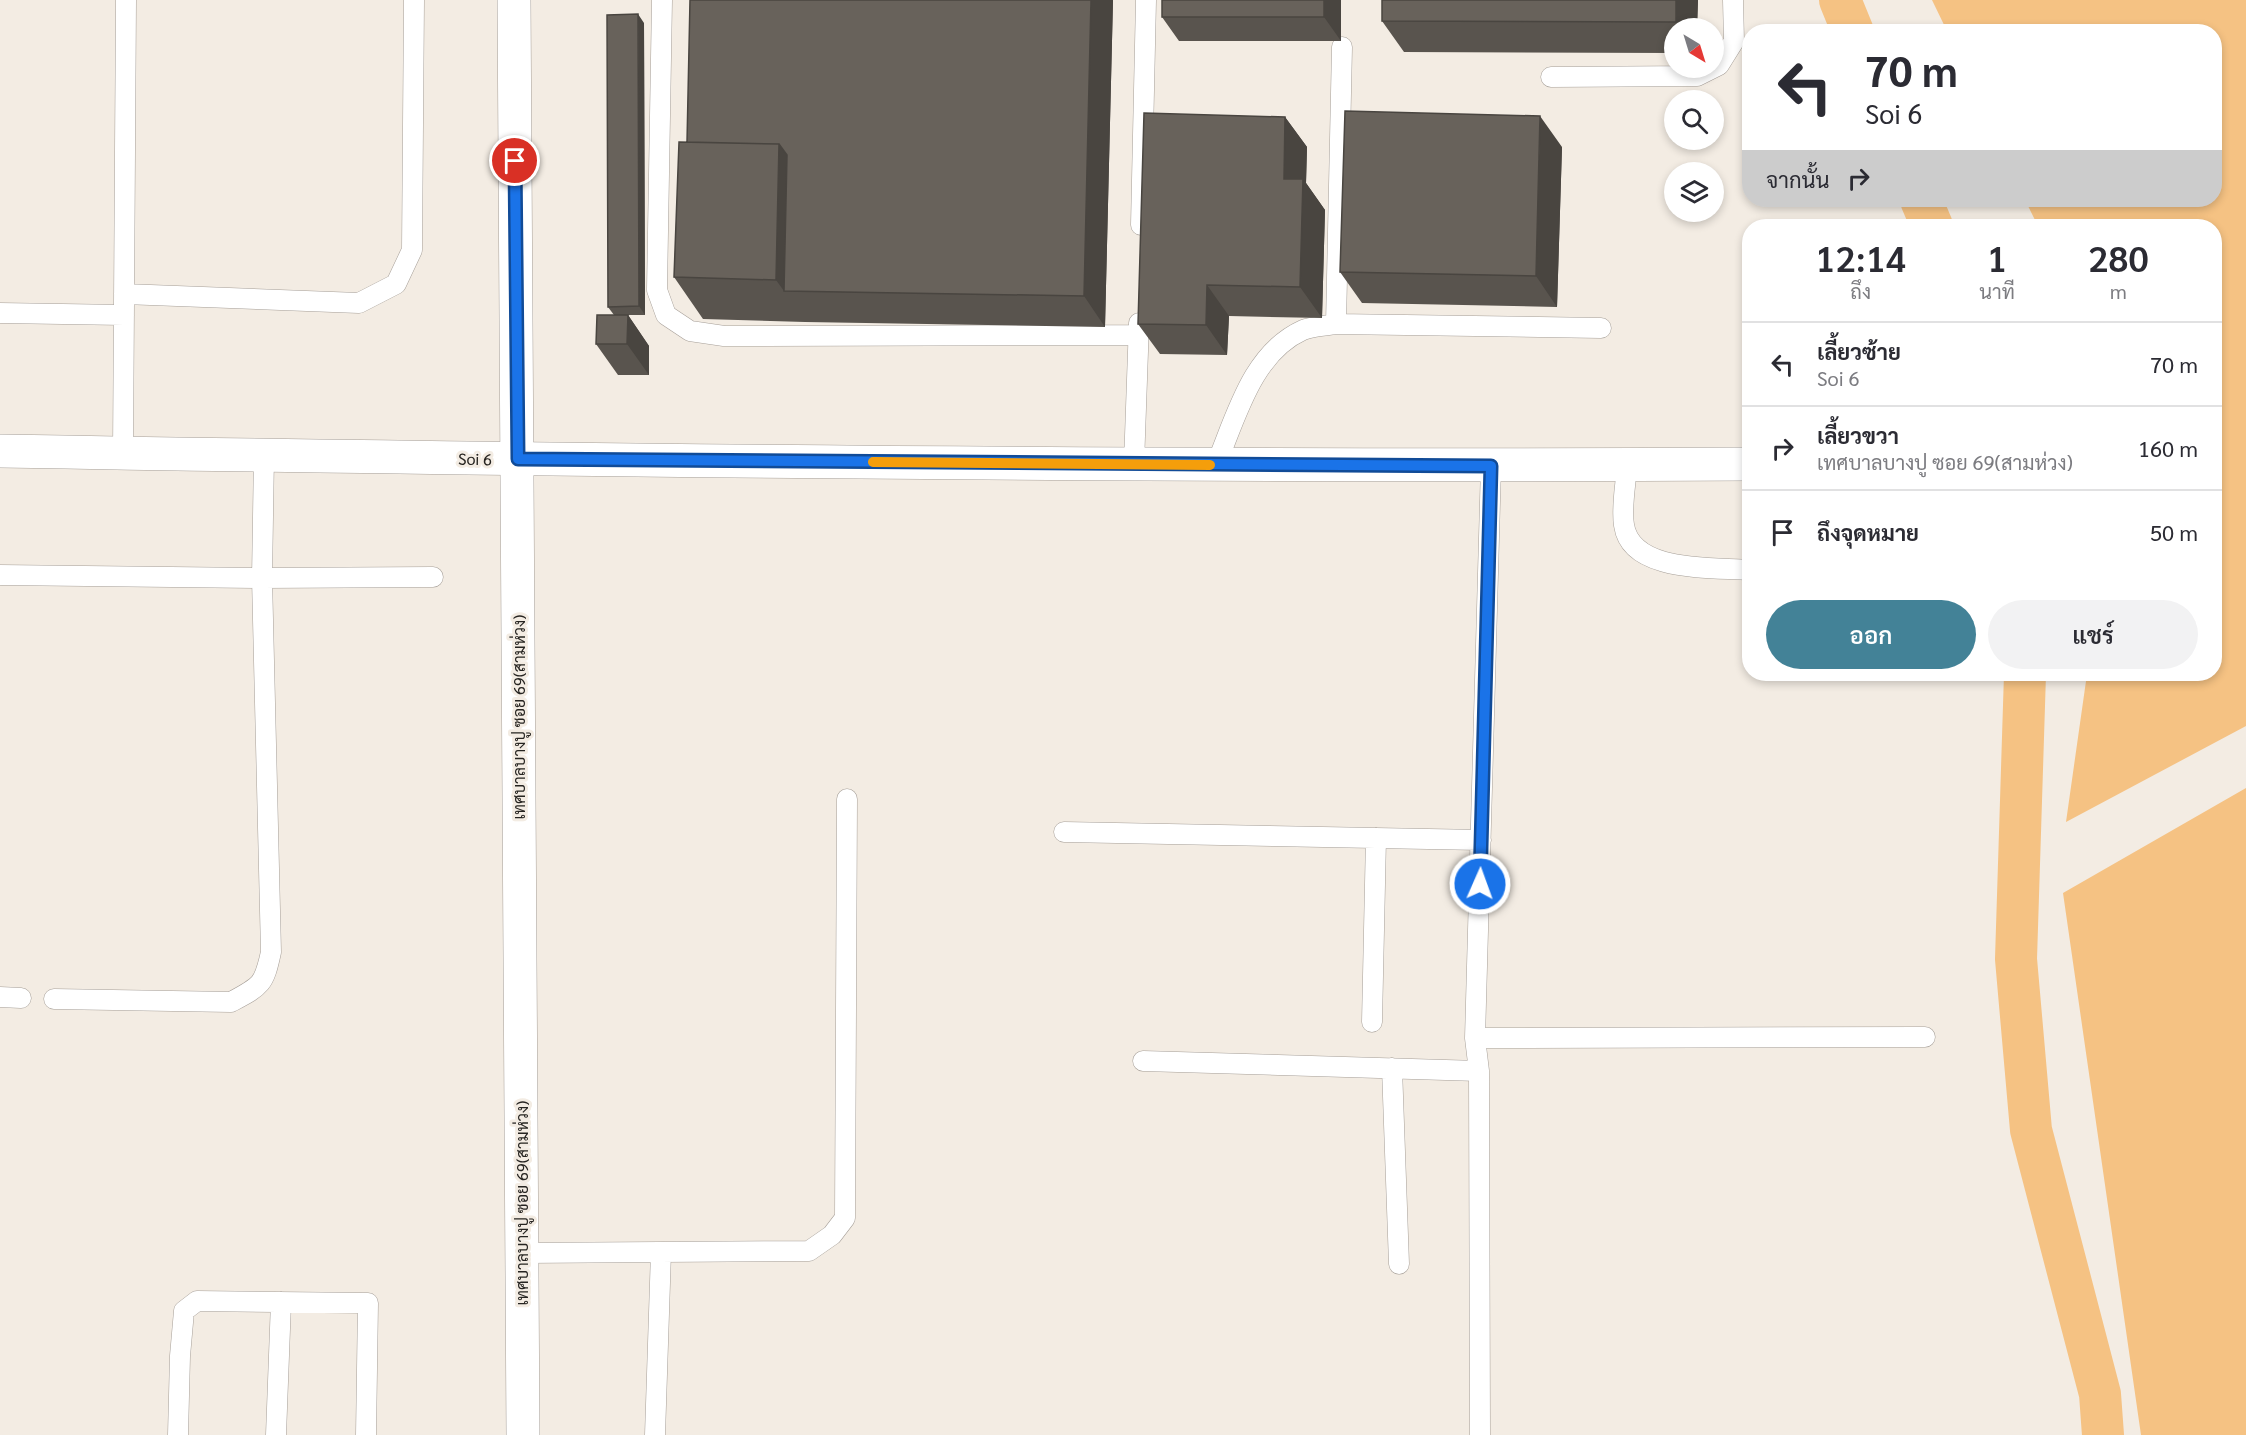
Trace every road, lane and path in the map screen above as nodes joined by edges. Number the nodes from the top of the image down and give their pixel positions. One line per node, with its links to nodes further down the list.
1 (126, 0): 10 (lane)
2 (414, 0): 10 (lane)
3 (514, 0): 20 (street, เทศบาลบางปู ซอย 69(สามห่วง))
4 (663, 0): 16 (lane)
5 (1146, 0): 9 (lane)
6 (1733, 0): 8 (lane)
7 (1342, 47): 14 (lane)
8 (1551, 77)
9 (1141, 239)
10 (124, 294): 13 (lane)
11 (1140, 299): 16 (lane)
12 (0, 314): 13 (lane)
13 (124, 315): 18 (lane)
14 (1336, 324): 15 (lane); 23 (lane)
15 (1601, 328)
16 (1139, 335): 21 (lane)
17 (0, 452): 18 (street, Soi 6)
18 (123, 454): 19 (street, Soi 6)
19 (264, 455): 20 (street, Soi 6); 29 (lane)
20 (518, 459): 21 (street, Soi 6); 43 (street, เทศบาลบางปู ซอย 69(สามห่วง))
21 (1134, 464): 23 (street, Soi 6)
22 (1742, 464): 24 (street, Soi 6)
23 (1216, 465): 25 (street, Soi 6)
24 (1627, 465): 25 (street, Soi 6); 26 (lane)
25 (1491, 466): 33 (lane)
26 (1742, 569)
27 (0, 575): 29 (lane)
28 (433, 577): 29 (lane)
29 (262, 578): 36 (lane)
30 (847, 799): 44 (lane)
31 (1064, 832): 32 (lane)
32 (1376, 838): 33 (lane); 37 (lane)
33 (1481, 840): 39 (lane)
34 (0, 997): 35 (lane)
35 (21, 998)
36 (54, 999)
37 (1372, 1022)
38 (1924, 1037): 39 (lane)
39 (1475, 1038): 42 (lane)
40 (1143, 1061): 41 (lane)
41 (1392, 1068): 42 (lane); 45 (lane)
42 (1479, 1071): 52 (lane)
43 (522, 1252): 44 (lane); 50 (street, เทศบาลบางปู ซอย 69(สามห่วง))
44 (662, 1252): 51 (lane)
45 (1399, 1264)
46 (281, 1302): 47 (lane); 48 (lane); 49 (lane)
47 (178, 1435)
48 (276, 1435)
49 (366, 1435)
50 (523, 1435)
51 (655, 1435)
52 (1480, 1435)

